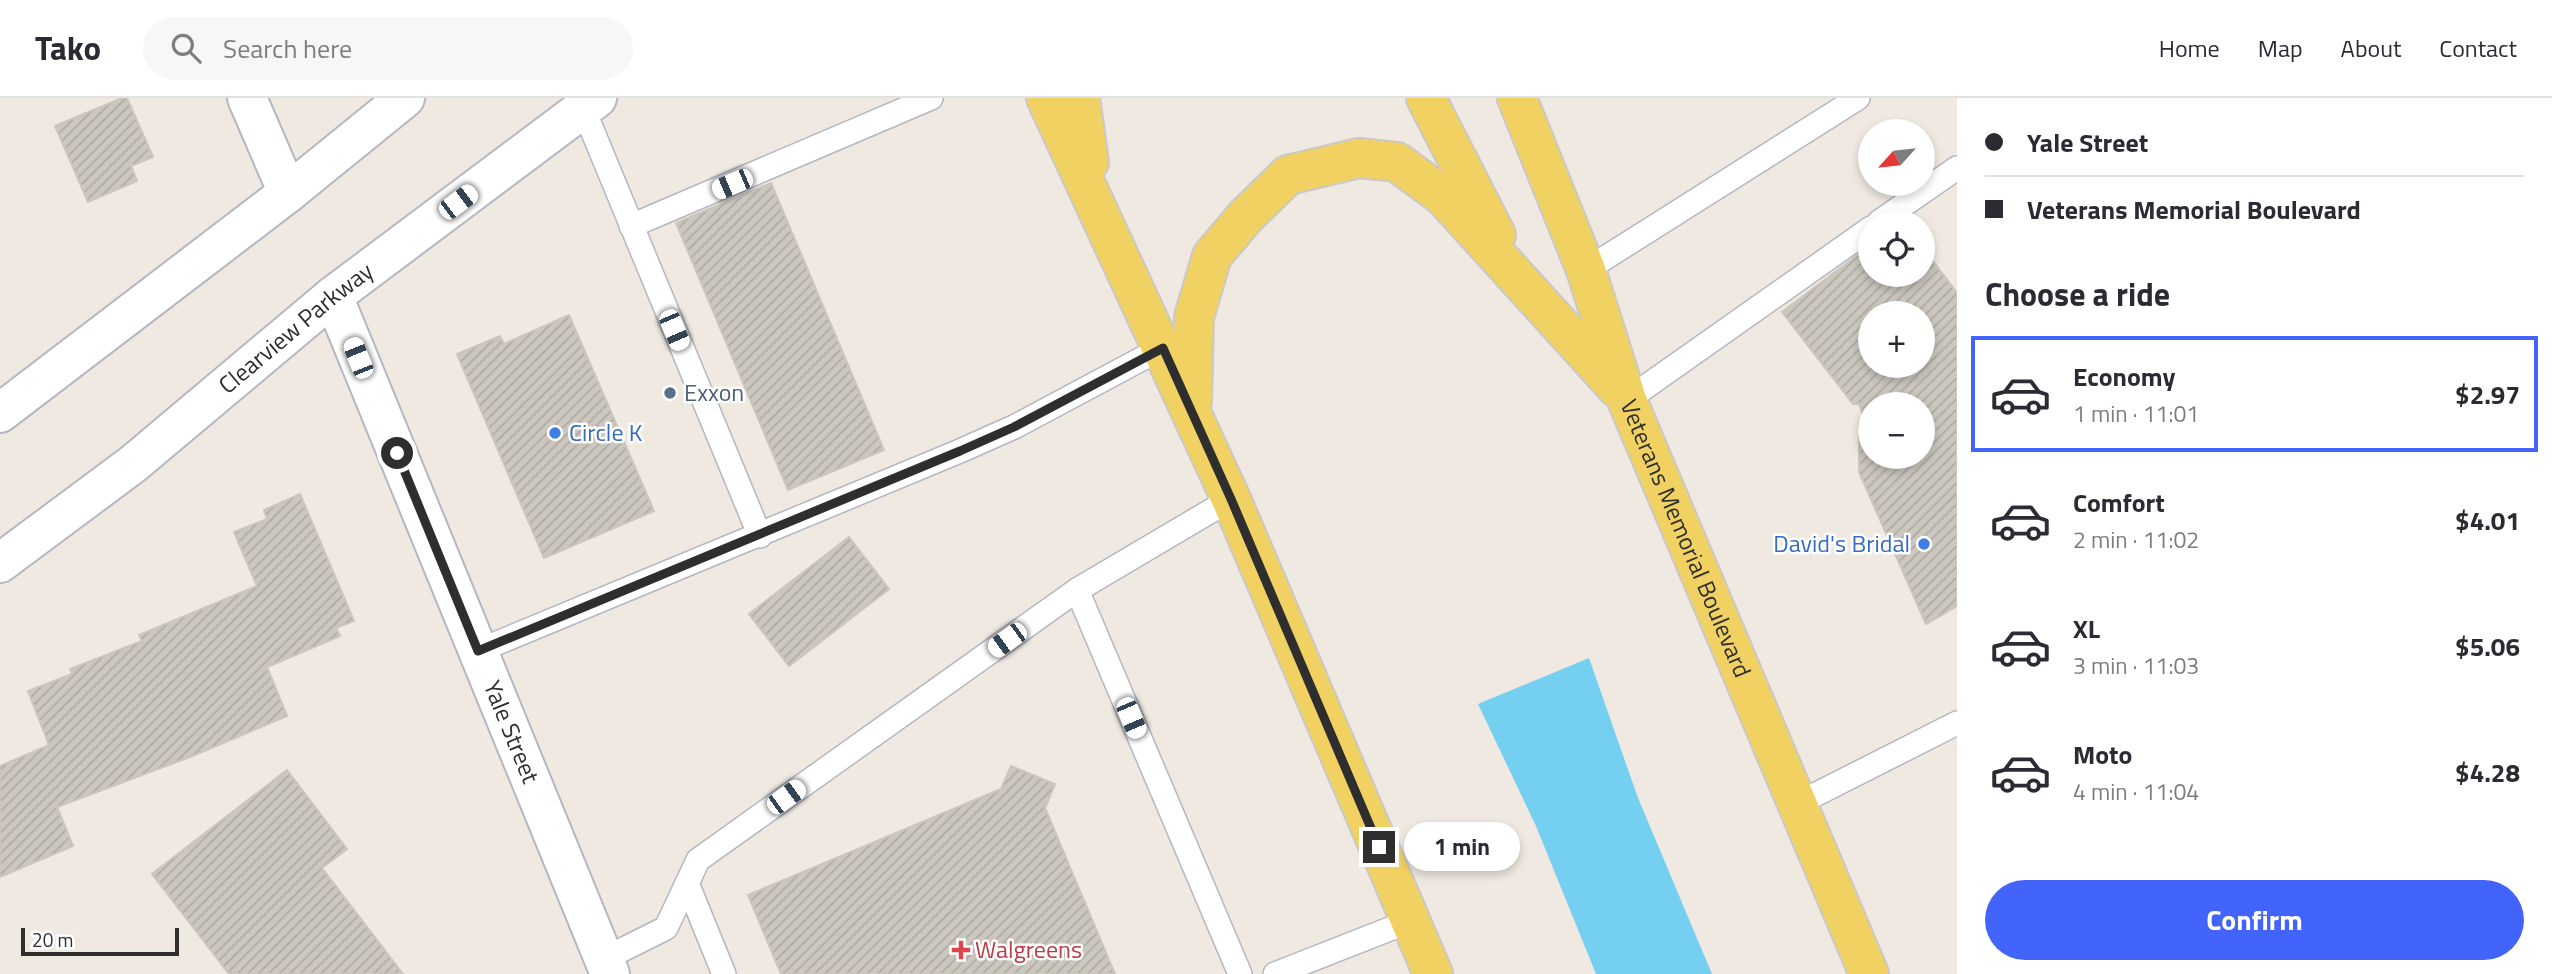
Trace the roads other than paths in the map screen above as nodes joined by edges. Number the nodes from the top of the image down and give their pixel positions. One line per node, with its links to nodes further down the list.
1 (247, 98): 11 (main road)
2 (405, 98): 11 (main road)
3 (931, 98): 14 (lane)
4 (1046, 98): 12 (main road)
5 (1080, 98): 12 (main road)
6 (1426, 98): 17 (main road)
7 (1517, 98): 16 (main road, Veterans Memorial Boulevard)
8 (1858, 98): 16 (lane)
9 (590, 103): 14 (lane); 18 (main road, Clearview Parkway)
10 (1957, 168): 13 (lane)
11 (288, 193): 21 (main road)
12 (1093, 196): 19 (main road)
13 (1896, 210)
14 (631, 226): 24 (lane)
15 (1858, 237): 20 (lane)
16 (1586, 270): 20 (main road, Veterans Memorial Boulevard)
17 (1517, 277): 20 (main road); 22 (main road)
18 (333, 296): 25 (main road, Clearview Parkway); 27 (main road, Yale Street)
19 (1163, 348): 22 (main road); 24 (lane)
20 (1627, 400): 29 (main road, Veterans Memorial Boulevard)
21 (0, 413)
22 (1191, 415): 23 (main road)
23 (1231, 499): 26 (lane); 31 (main road)
24 (760, 536): 27 (lane)
25 (0, 563)
26 (1077, 590): 30 (lane); 34 (lane)
27 (478, 651): 32 (main road, Yale Street)
28 (1957, 723): 29 (lane)
29 (1799, 803): 37 (main road, Veterans Memorial Boulevard)
30 (687, 883): 32 (lane); 33 (lane)
31 (1410, 922): 35 (lane); 36 (main road)
32 (607, 967)
33 (724, 974)
34 (1240, 974)
35 (1275, 974)
36 (1433, 974)
37 (1869, 974)

